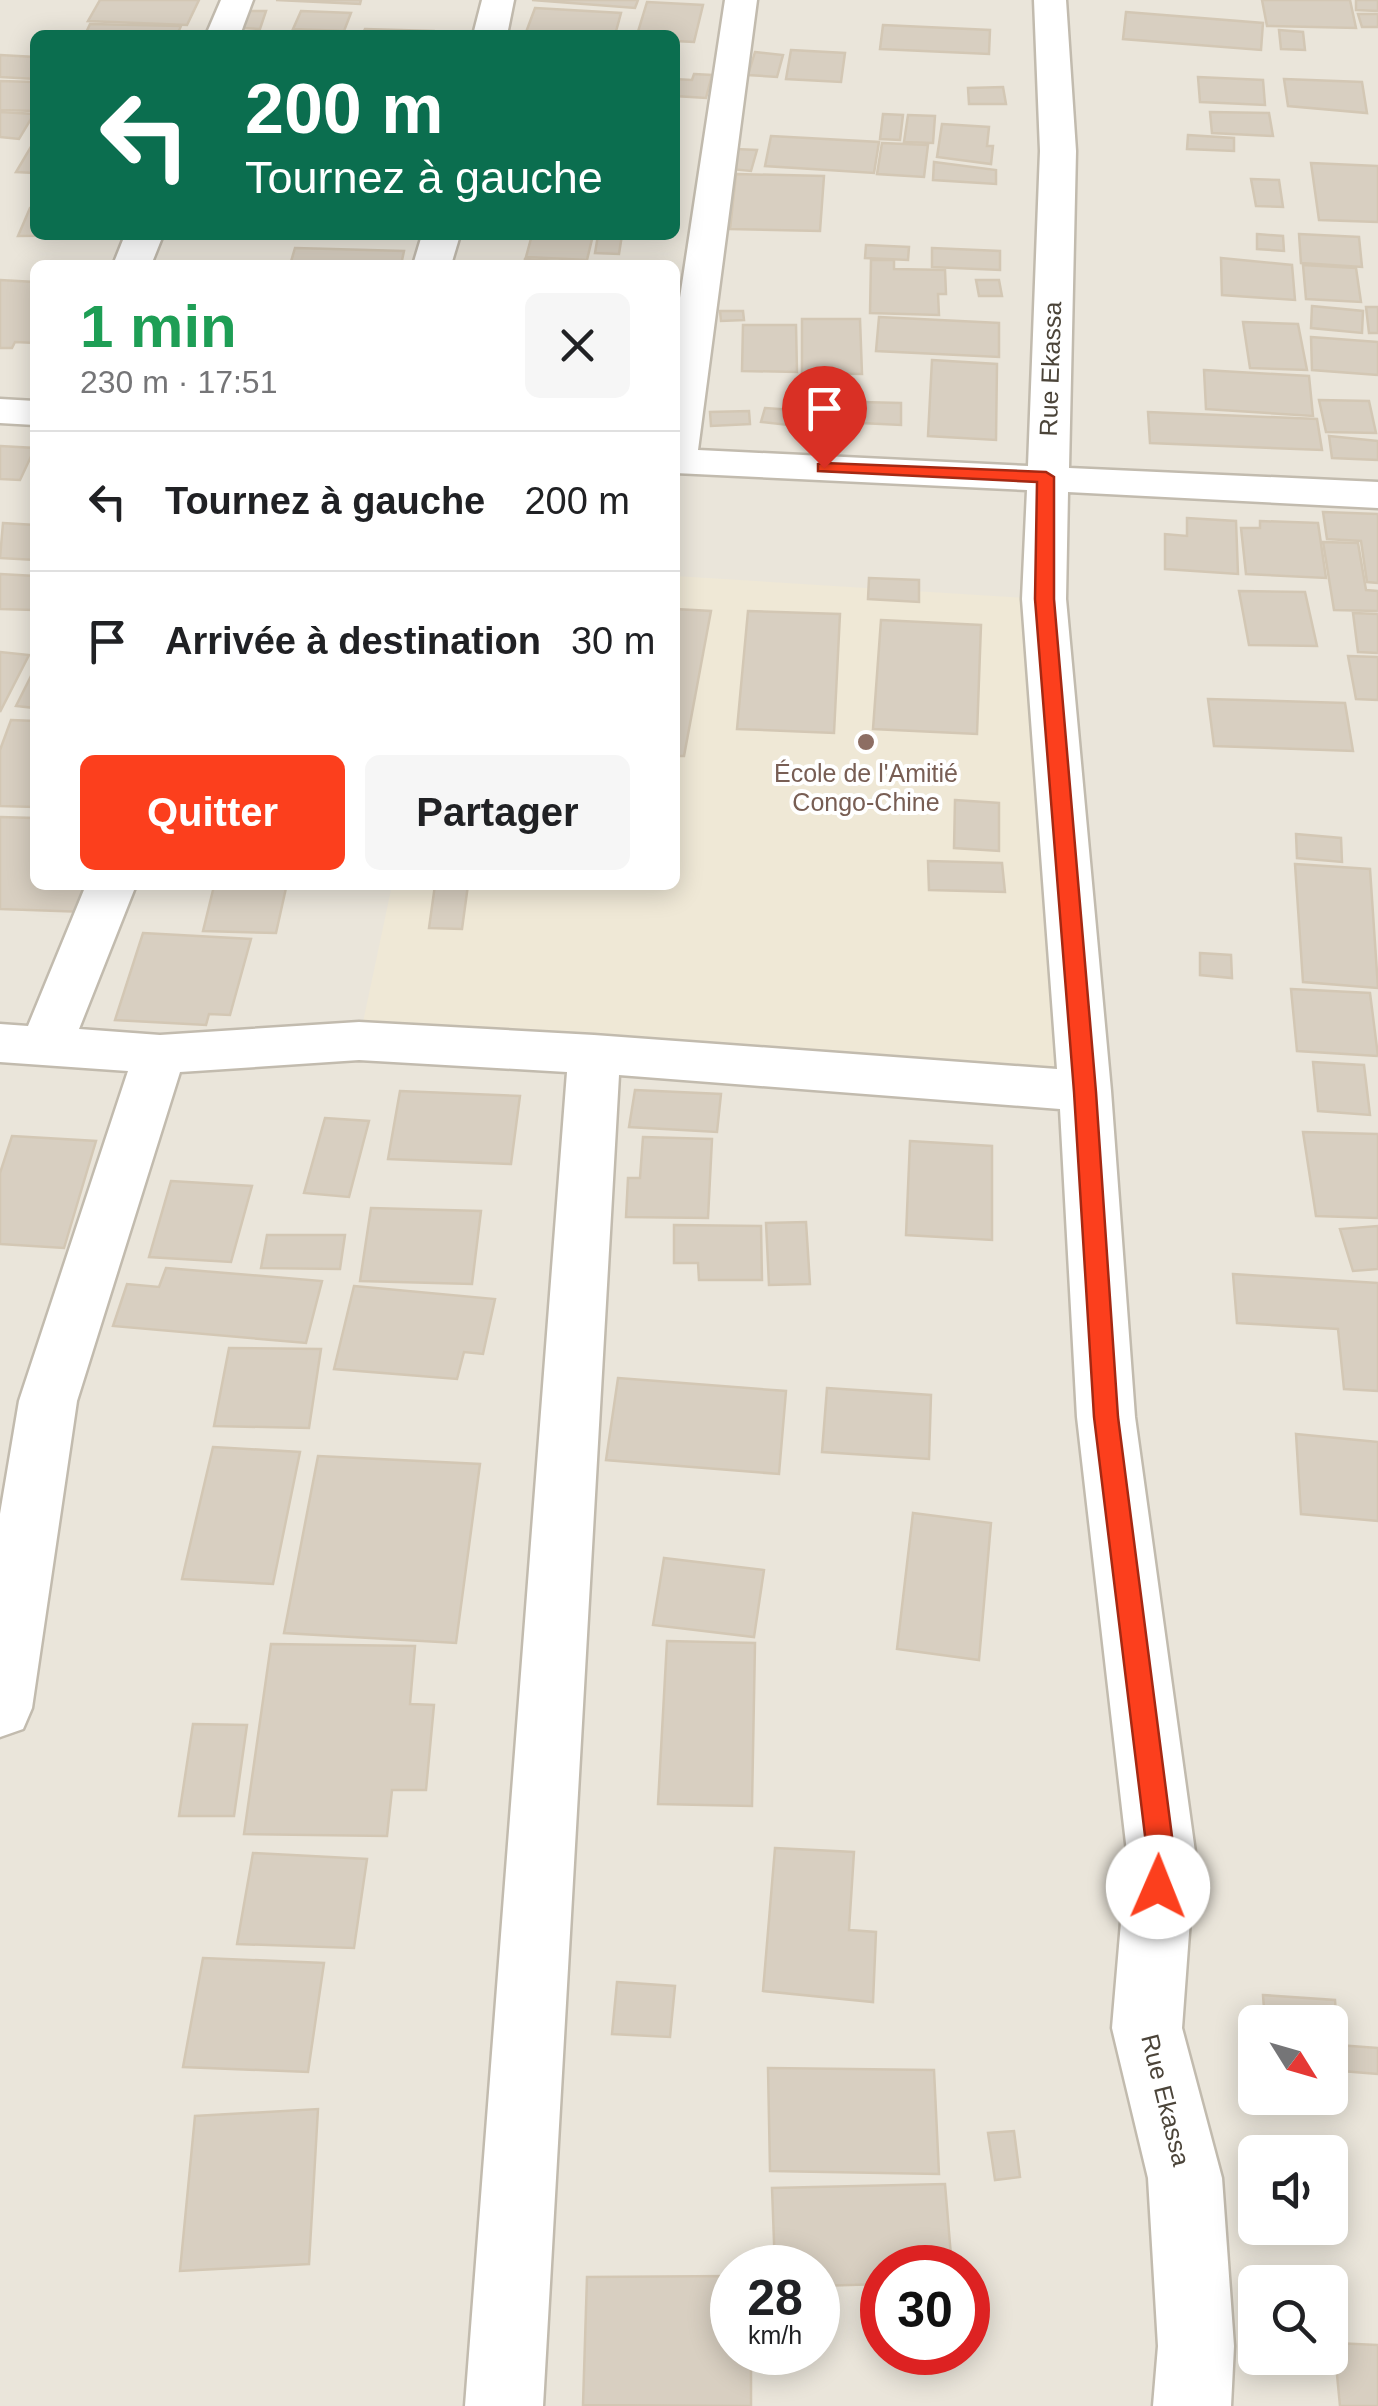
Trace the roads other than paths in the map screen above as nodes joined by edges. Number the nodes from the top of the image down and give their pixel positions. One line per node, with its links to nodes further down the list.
1 (237, 0): 5 (street)
2 (498, 0): 6 (street)
3 (741, 0): 9 (street)
4 (1050, 0): 11 (street, Rue Ekassa)
5 (225, 30)
6 (491, 30)
7 (0, 411): 8 (street)
8 (30, 413)
9 (680, 434)
10 (680, 462): 11 (street)
11 (1046, 477): 12 (street); 17 (street, Rue Ekassa)
12 (1378, 494)
13 (108, 890): 14 (street)
14 (24, 1044): 15 (street)
15 (160, 1054): 16 (street); 18 (street)
16 (594, 1054): 17 (street); 20 (street)
17 (1085, 1092): 21 (street, Rue Ekassa)
18 (24, 1399): 19 (street)
19 (0, 1708)
20 (504, 2406)
21 (1192, 2406)

